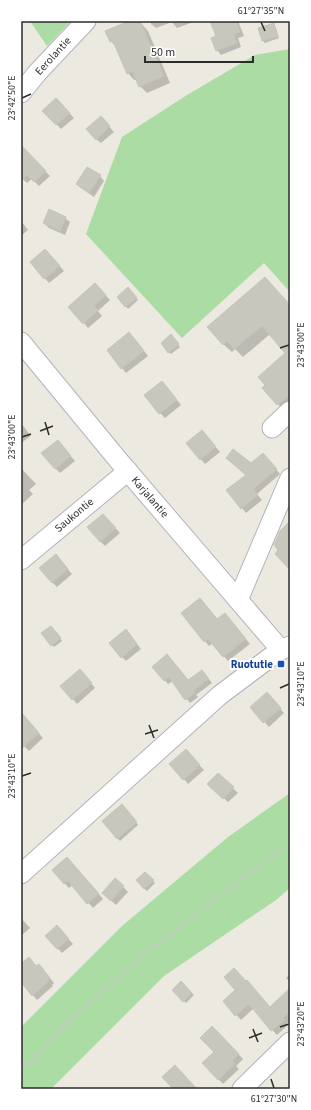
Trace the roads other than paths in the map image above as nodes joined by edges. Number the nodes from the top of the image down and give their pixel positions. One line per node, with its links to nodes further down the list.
1 (86, 21): 2 (street, Eerolantie)
2 (21, 93)
3 (21, 342): 6 (street, Karjalantie)
4 (290, 411): 5 (street)
5 (272, 428)
6 (128, 471): 8 (street, Saukontie); 9 (street, Karjalantie)
7 (290, 478): 9 (street)
8 (21, 560)
9 (238, 600): 10 (street, Karjalantie)
10 (286, 648): 11 (street)
11 (21, 874)
12 (290, 1042): 13 (street)
13 (242, 1089)

